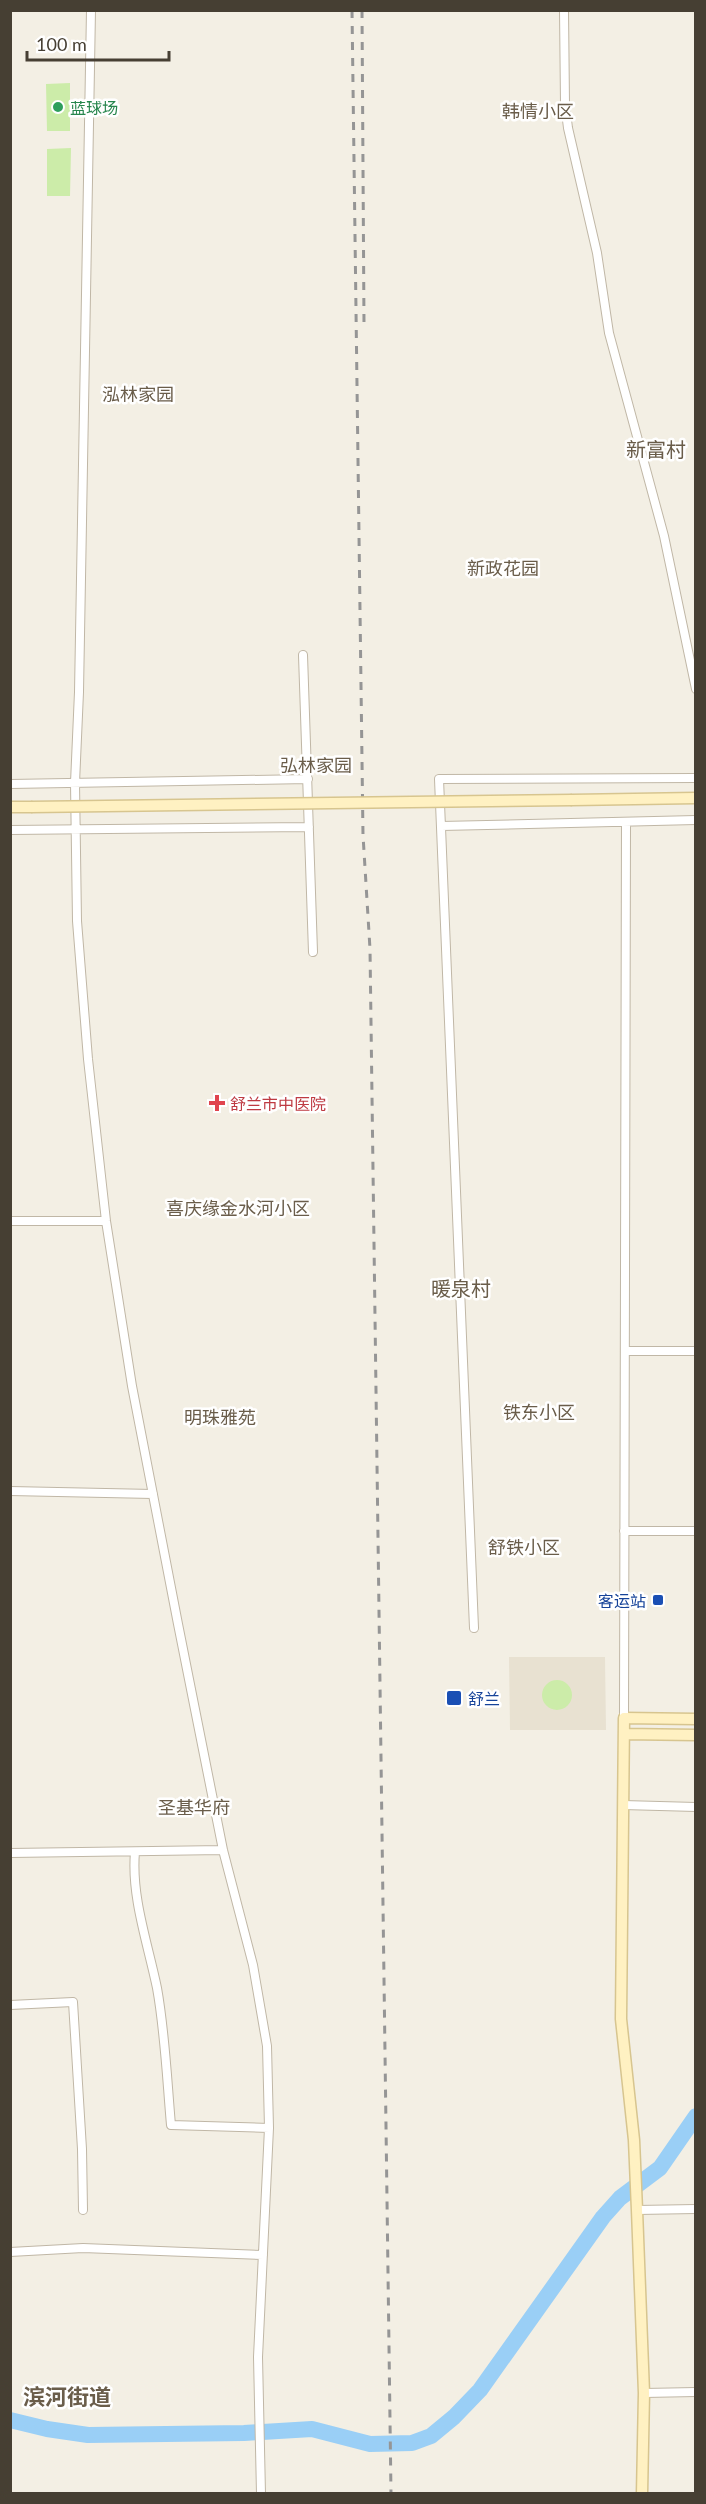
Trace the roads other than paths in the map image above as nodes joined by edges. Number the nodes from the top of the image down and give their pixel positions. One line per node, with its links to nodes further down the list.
1 (91, 10): 7 (street)
2 (564, 10): 4 (street)
3 (303, 656): 6 (street)
4 (696, 689)
5 (696, 778): 13 (street)
6 (308, 779): 7 (street); 14 (street)
7 (75, 783): 8 (street); 16 (street)
8 (10, 784)
9 (696, 798): 10 (street, bridge)
10 (10, 807)
11 (696, 820): 12 (street)
12 (626, 823): 13 (street); 20 (street)
13 (441, 826): 26 (street)
14 (309, 827): 16 (street); 17 (street)
15 (10, 830): 16 (street)
16 (76, 830): 19 (street)
17 (314, 952)
18 (10, 1221): 19 (street)
19 (106, 1221): 23 (street)
20 (625, 1351): 21 (street); 24 (street)
21 (696, 1351)
22 (10, 1491): 23 (street)
23 (153, 1494): 33 (street)
24 (624, 1531): 25 (street); 27 (street)
25 (696, 1532)
26 (474, 1628)
27 (624, 1718): 28 (street); 29 (street)
28 (696, 1719)
29 (624, 1734): 30 (street); 31 (street)
30 (696, 1735)
31 (623, 1805): 32 (street); 40 (street)
32 (696, 1807)
33 (223, 1850): 34 (street); 37 (street)
34 (135, 1852): 35 (street); 37 (street)
35 (10, 1853)
36 (10, 2005): 39 (street)
37 (269, 2128): 42 (street)
38 (696, 2209): 40 (street)
39 (83, 2210)
40 (637, 2210): 44 (street)
41 (10, 2252): 42 (street)
42 (263, 2255): 45 (street)
43 (696, 2392): 44 (street)
44 (644, 2393): 46 (street)
45 (261, 2493)
46 (642, 2493)

